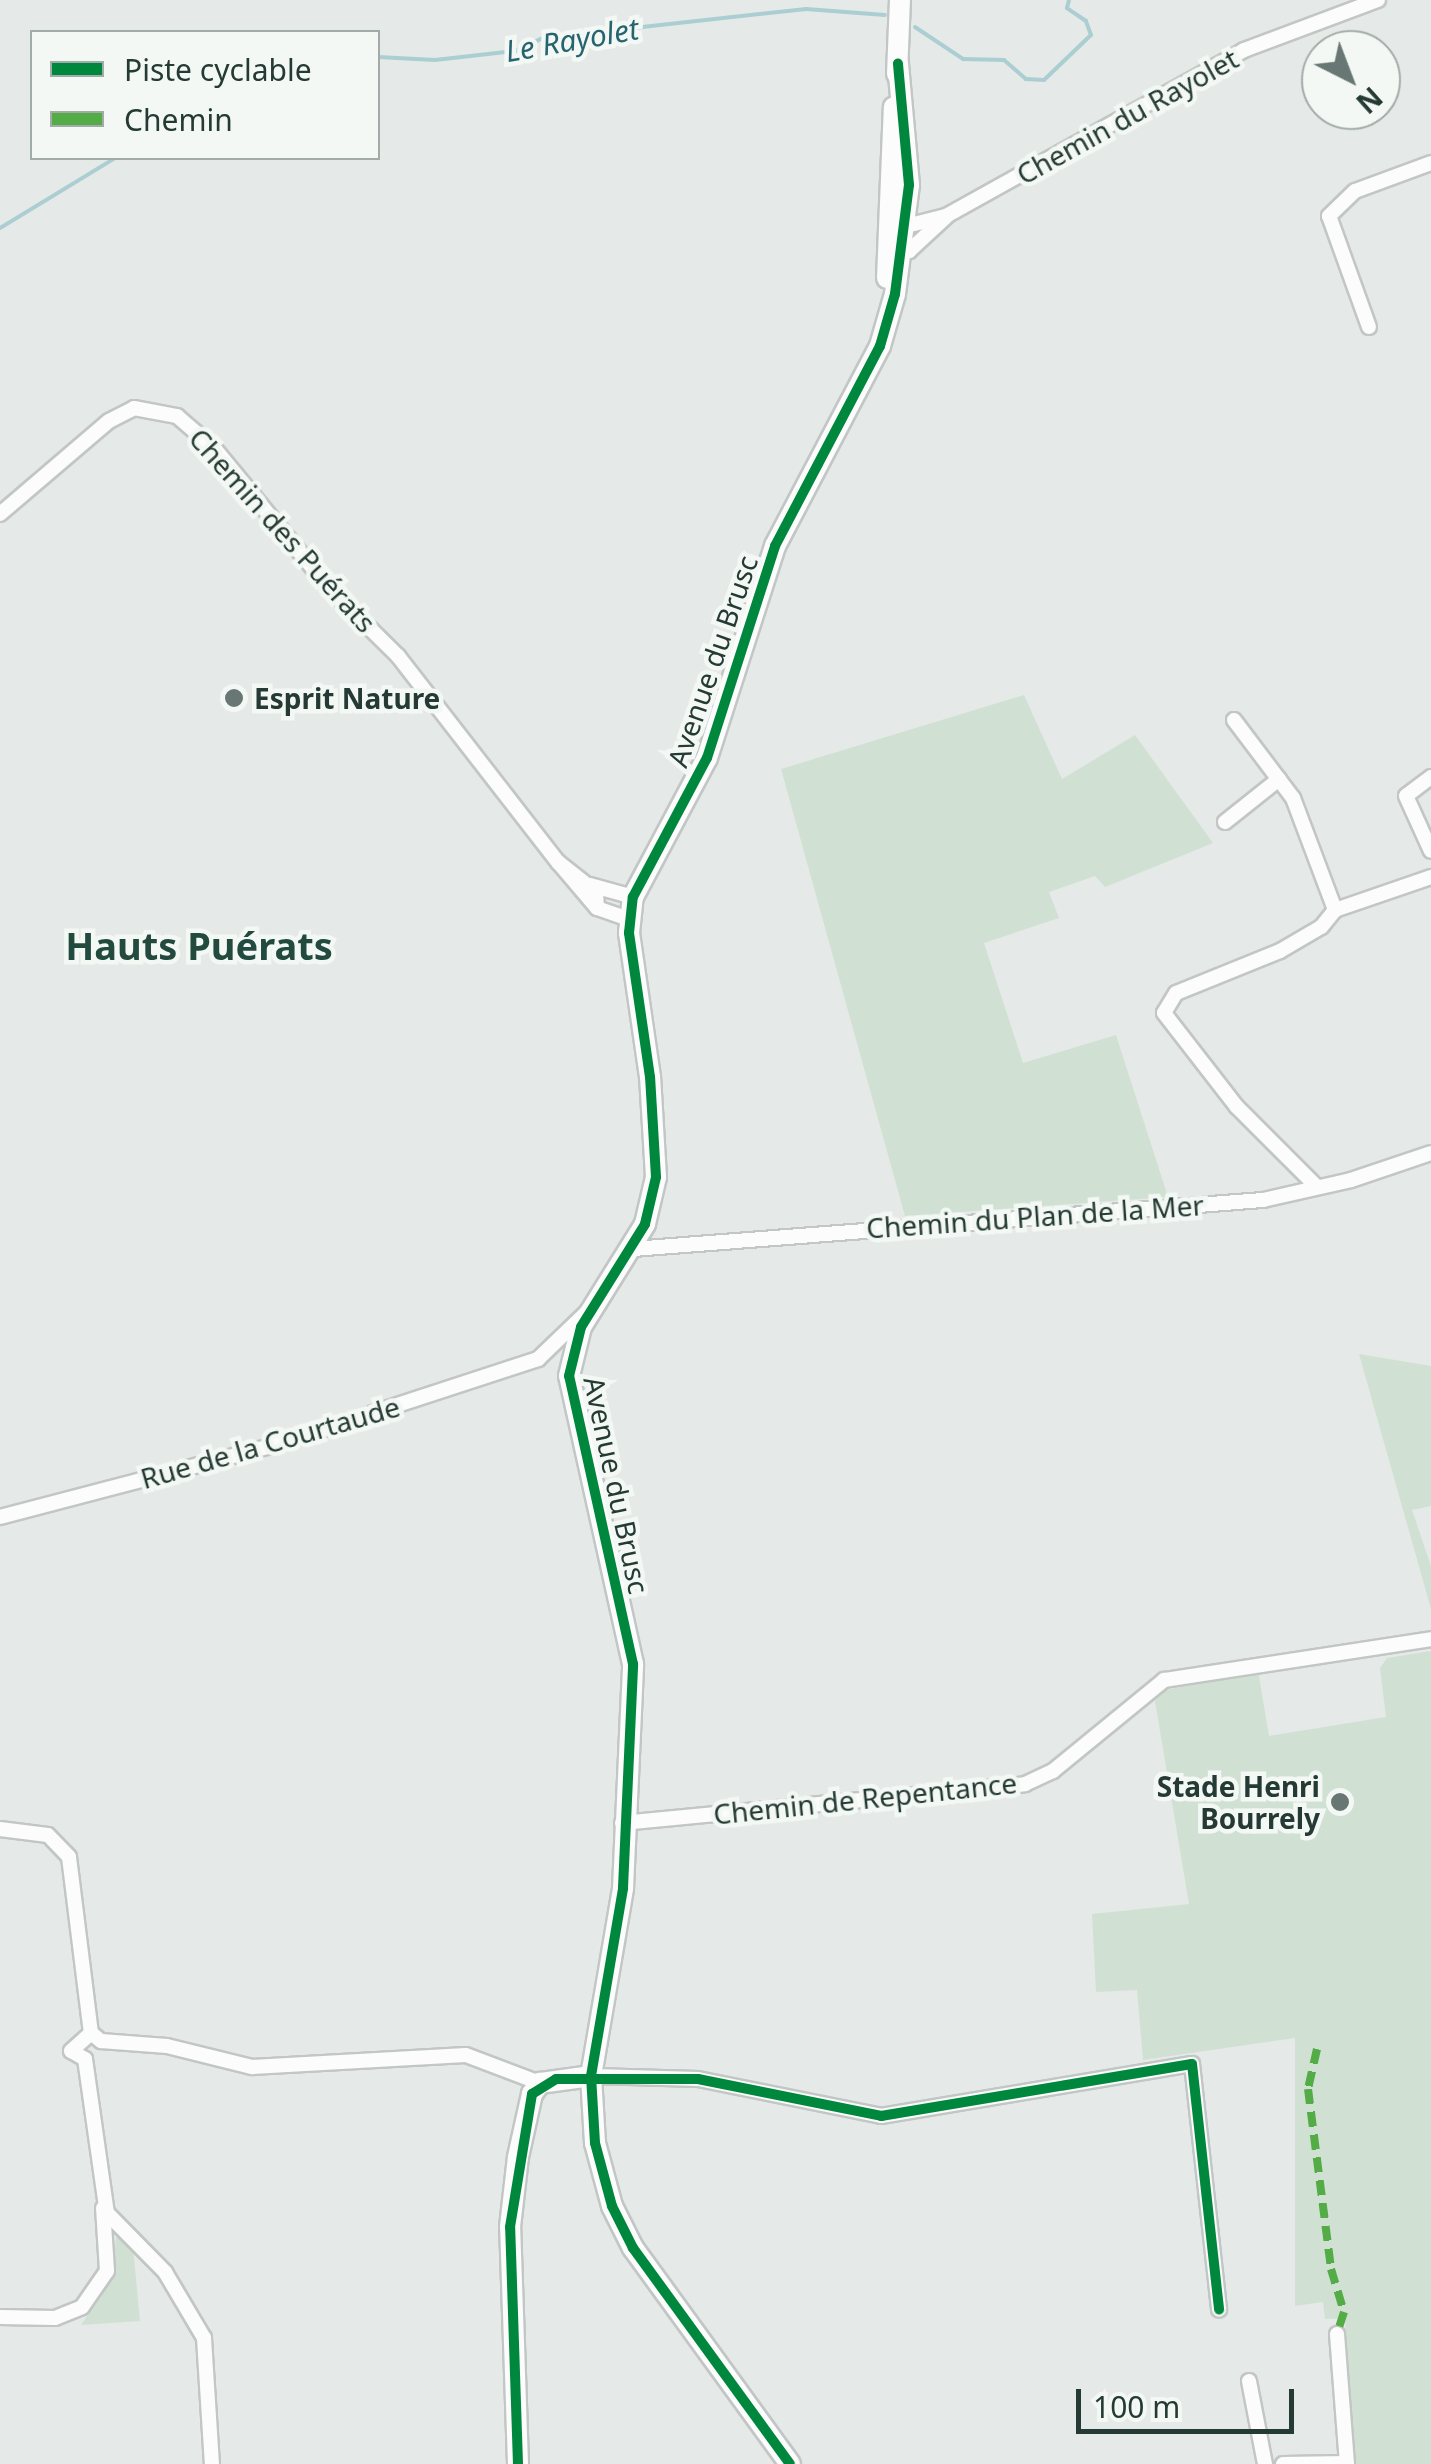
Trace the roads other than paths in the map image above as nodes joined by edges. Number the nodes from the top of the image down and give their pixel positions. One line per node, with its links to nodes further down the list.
1 (900, 0): 3 (street, Avenue du Brusc)
2 (1378, 0): 5 (street, Chemin du Rayolet)
3 (898, 63): 6 (street, Avenue du Brusc); 6 (street, Avenue du Brusc)
4 (1431, 163): 7 (street)
5 (946, 216): 6 (street, Chemin du Rayolet); 6 (street)
6 (897, 238): 17 (street, Avenue du Brusc)
7 (1369, 327)
8 (0, 514): 14 (street, Chemin des Puérats)
9 (1234, 720): 11 (street)
10 (1431, 777): 13 (street)
11 (1280, 779): 12 (street); 19 (street)
12 (1225, 822)
13 (1431, 851)
14 (558, 862): 16 (street, Chemin des Puérats); 18 (street, Chemin des Puérats)
15 (1431, 878): 19 (street)
16 (589, 884): 17 (street, Chemin des Puérats); 18 (street)
17 (633, 896): 20 (street, Avenue du Brusc)
18 (597, 908): 20 (street)
19 (1335, 910): 22 (street)
20 (629, 918): 23 (street, Avenue du Brusc)
21 (1431, 1153): 22 (street, Chemin du Plan de la Mer)
22 (1316, 1186): 23 (street, Chemin du Plan de la Mer)
23 (632, 1249): 24 (street, Avenue du Brusc)
24 (591, 1308): 25 (street, Rue de la Courtaude); 27 (street, Avenue du Brusc)
25 (553, 1346): 26 (street, Rue de la Courtaude); 27 (street)
26 (538, 1358): 27 (street); 28 (street, Rue de la Courtaude)
27 (570, 1365): 30 (street, Avenue du Brusc)
28 (0, 1517)
29 (1431, 1639): 30 (street, Chemin de Repentance)
30 (622, 1823): 34 (street, Avenue du Brusc)
31 (0, 1829): 32 (street)
32 (96, 2037): 33 (street); 33 (street); 35 (street)
33 (86, 2059): 36 (street)
34 (591, 2076): 35 (street); 37 (street); 43 (street, Avenue du Brusc)
35 (540, 2083): 42 (street)
36 (101, 2198): 38 (street); 41 (street)
37 (1219, 2310)
38 (0, 2318)
39 (1337, 2334): 46 (street)
40 (1249, 2380): 44 (street)
41 (212, 2464)
42 (518, 2464)
43 (790, 2464)
44 (1266, 2464)
45 (1283, 2464): 46 (street)
46 (1347, 2464)

